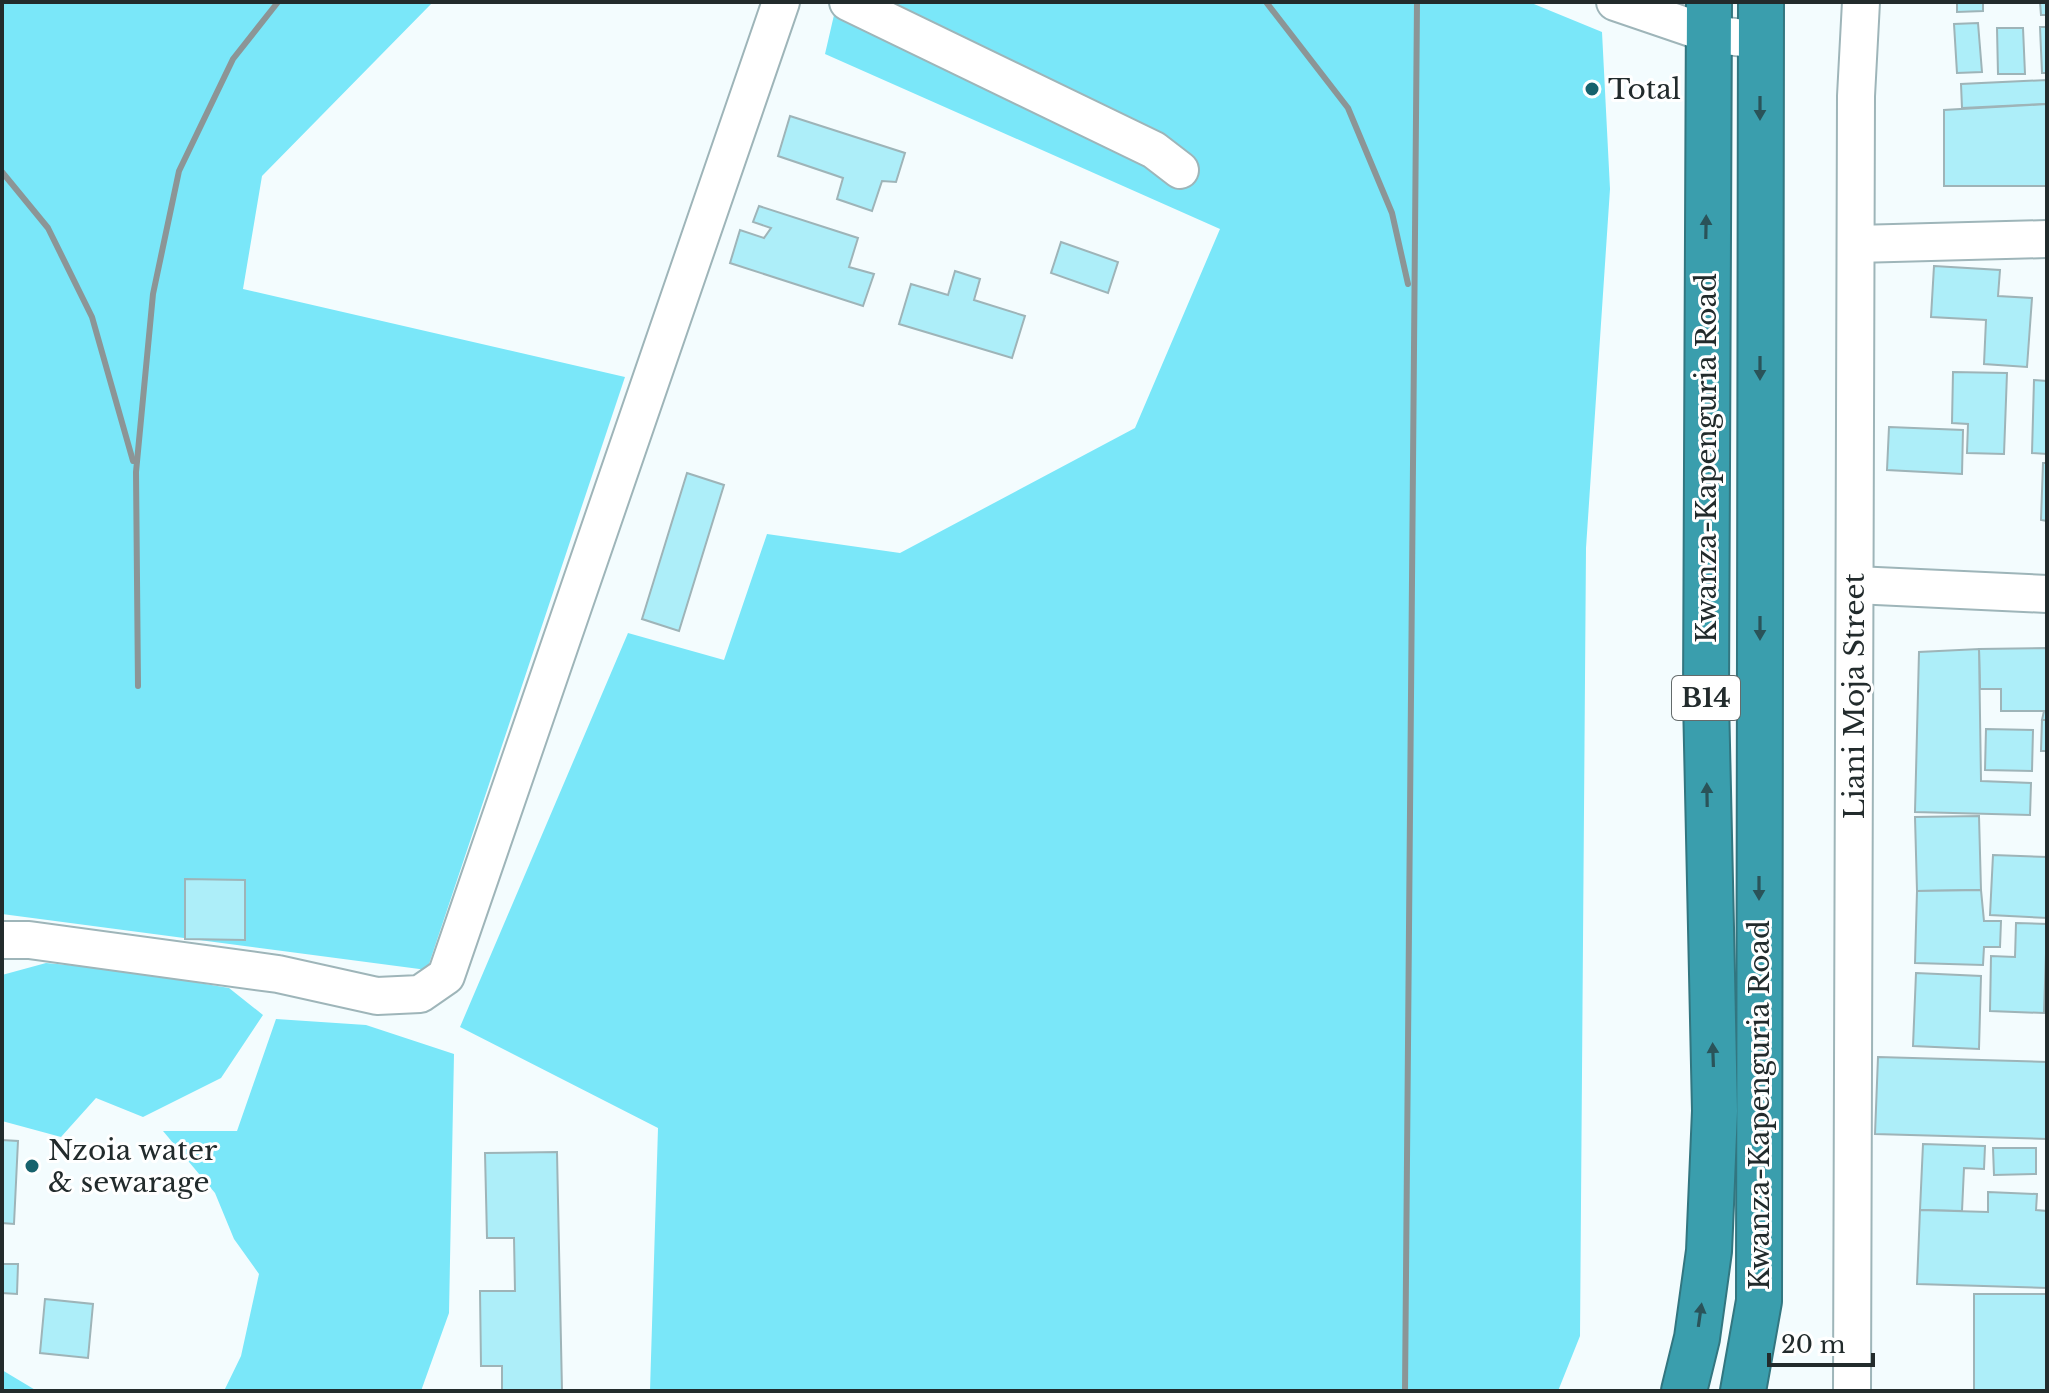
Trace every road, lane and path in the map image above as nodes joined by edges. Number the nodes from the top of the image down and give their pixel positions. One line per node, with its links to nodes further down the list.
1 (781, 2): 12 (street)
2 (848, 2): 7 (street)
3 (1615, 2): 5 (street)
4 (1861, 2): 9 (street, Liani Moja Street)
5 (1709, 18): 6 (street); 13 (highway, Kwanza-Kapenguria Road / B14, one-way to 5)
6 (1761, 21): 14 (highway, Kwanza-Kapenguria Road / B14, one-way to 14)
7 (1180, 170)
8 (2047, 239): 9 (street)
9 (1856, 244): 10 (street, Liani Moja Street)
10 (1855, 585): 11 (street); 15 (street, Liani Moja Street)
11 (2047, 594)
12 (2, 940)
13 (1684, 1391)
14 (1743, 1391)
15 (1852, 1391)

